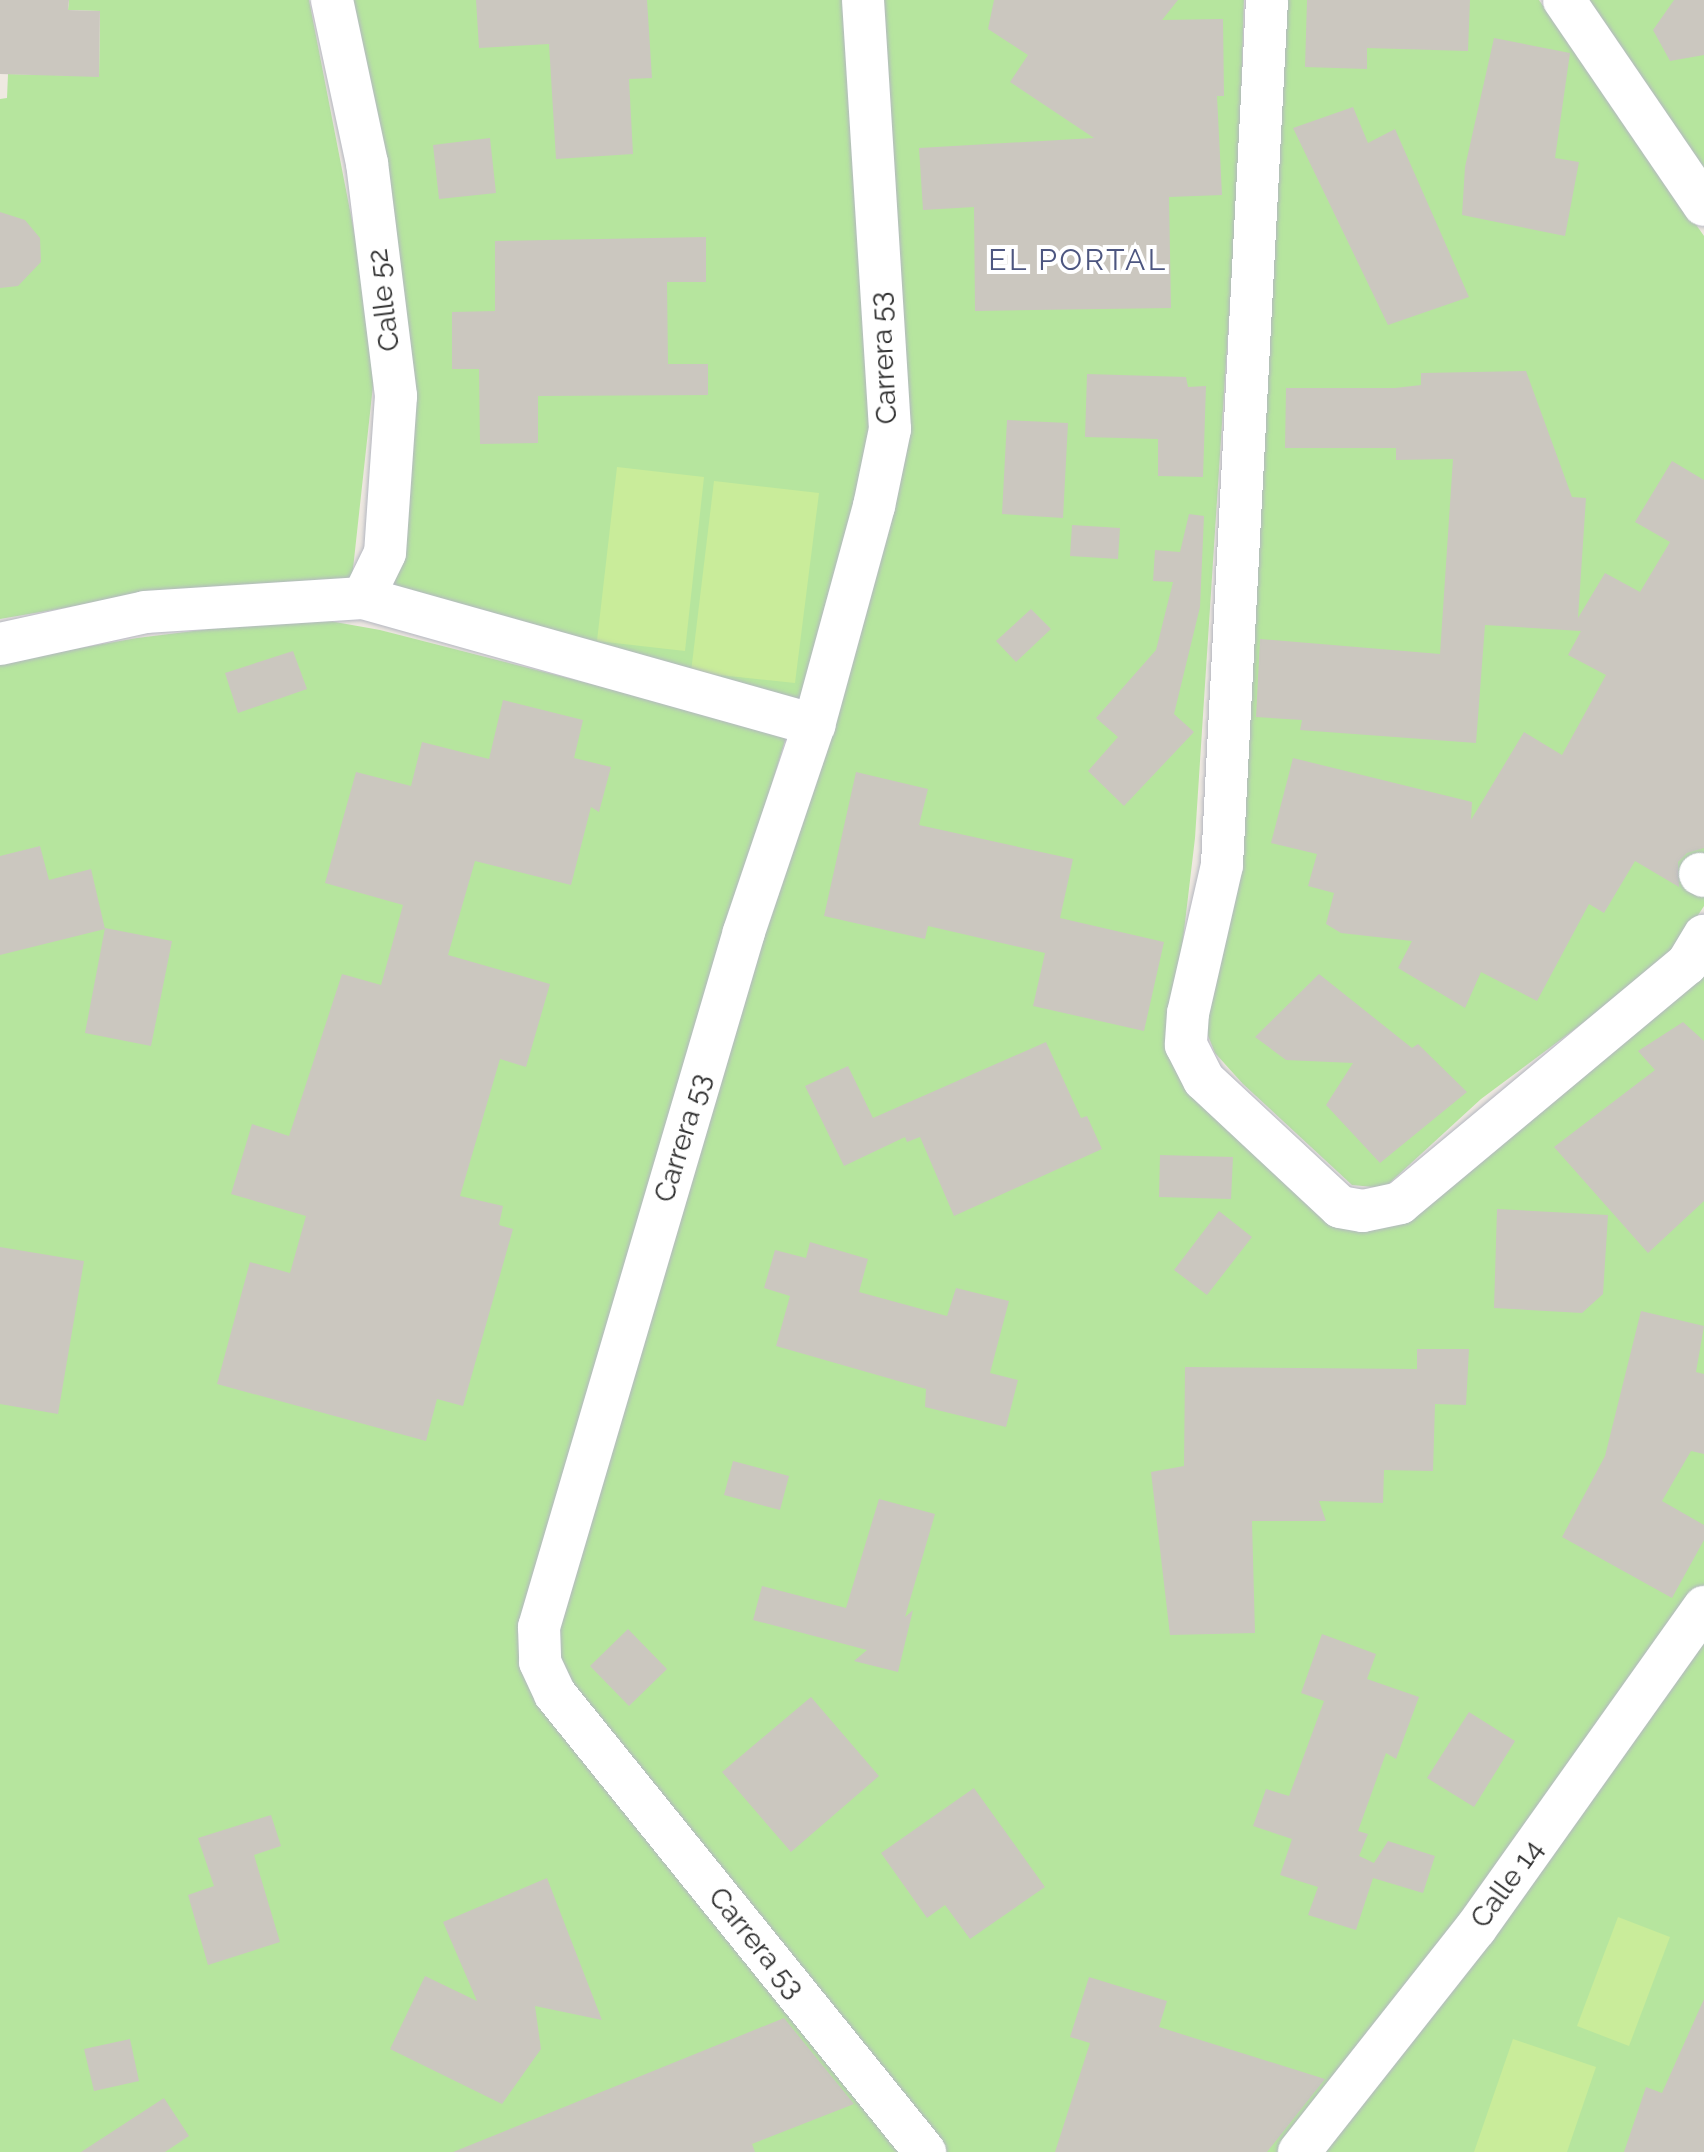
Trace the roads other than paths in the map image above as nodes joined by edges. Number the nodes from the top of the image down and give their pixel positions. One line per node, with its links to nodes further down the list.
1 (332, 0): 6 (street, Calle 52)
2 (864, 0): 8 (street, Carrera 53)
3 (1267, 0): 9 (street)
4 (1564, 0): 5 (street)
5 (1704, 204)
6 (363, 598): 7 (street); 8 (street)
7 (0, 644)
8 (814, 725): 11 (street, Carrera 53)
9 (1704, 936)
10 (1704, 1606): 12 (street, Calle 14)
11 (924, 2152)
12 (1299, 2152)

